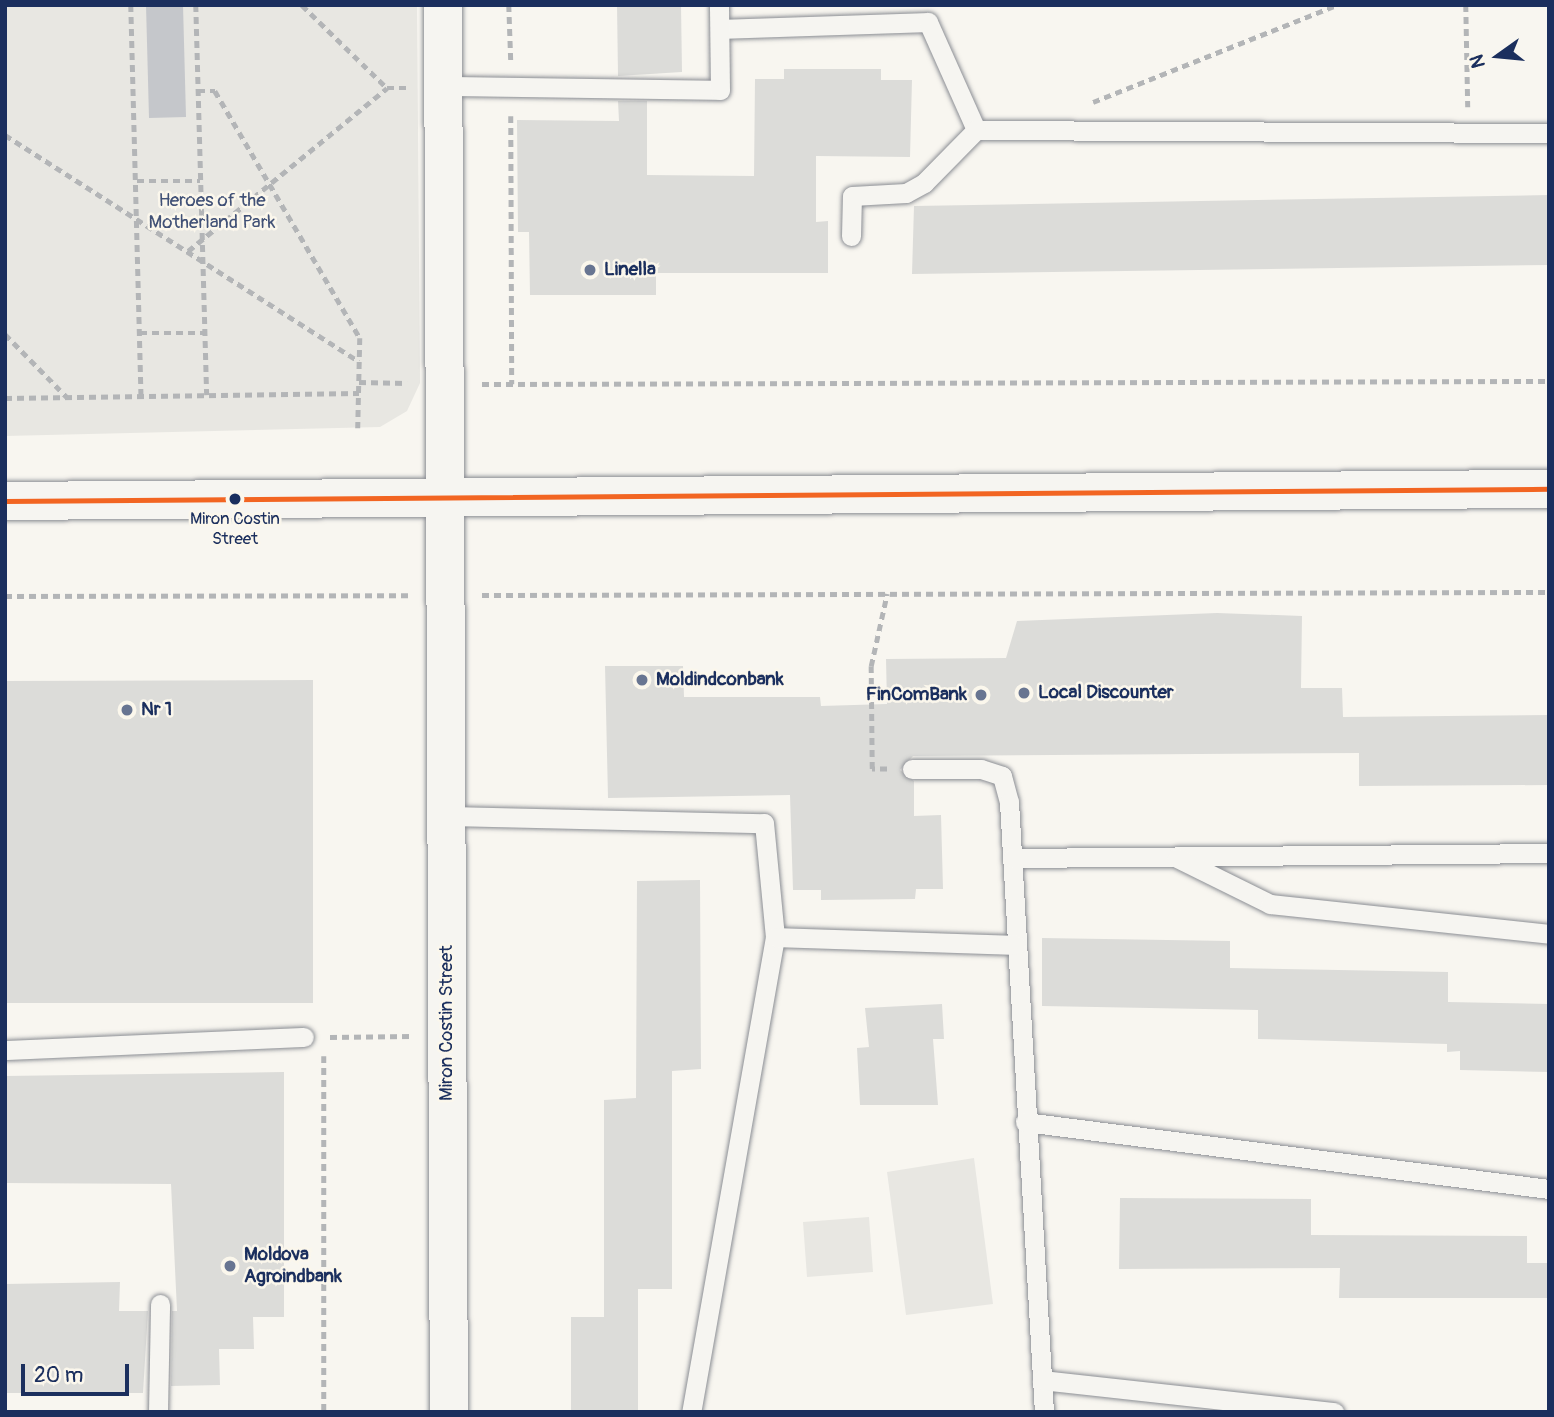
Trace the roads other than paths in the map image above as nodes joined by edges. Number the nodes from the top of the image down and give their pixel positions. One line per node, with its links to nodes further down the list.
1 (443, 5): 4 (main road, Miron Costin Street)
2 (719, 5): 3 (lane)
3 (720, 29): 4 (lane); 5 (lane)
4 (428, 87): 9 (main road, Miron Costin Street)
5 (976, 131): 6 (lane); 7 (lane)
6 (1549, 133)
7 (850, 236)
8 (1549, 489): 9 (main road)
9 (445, 498): 10 (main road); 12 (main road, Miron Costin Street)
10 (5, 501)
11 (912, 769): 15 (lane)
12 (449, 816): 17 (lane); 26 (main road, Miron Costin Street)
13 (1549, 853): 14 (lane)
14 (1173, 856): 15 (lane); 16 (lane)
15 (1013, 858): 18 (lane)
16 (1549, 934)
17 (775, 937): 18 (lane); 27 (lane)
18 (1016, 945): 21 (lane)
19 (304, 1037): 20 (lane)
20 (5, 1050)
21 (1025, 1122): 22 (lane); 24 (lane)
22 (1549, 1189)
23 (160, 1304): 25 (lane)
24 (1042, 1380): 28 (lane); 29 (lane)
25 (158, 1412)
26 (449, 1412)
27 (691, 1412)
28 (1044, 1412)
29 (1334, 1412)

